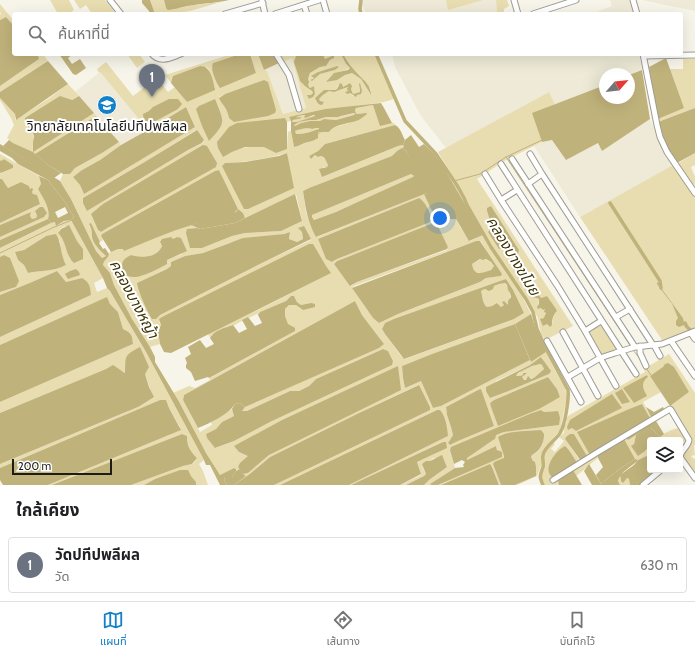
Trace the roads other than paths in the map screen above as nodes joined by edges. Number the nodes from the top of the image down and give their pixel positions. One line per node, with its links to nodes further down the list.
1 (110, 0): 10 (street)
2 (319, 0): 9 (street)
3 (323, 0): 15 (street)
4 (514, 0): 16 (street)
5 (576, 0): 17 (street)
6 (639, 0): 8 (street)
7 (262, 2): 11 (street); 12 (street)
8 (633, 2): 18 (street)
9 (304, 5): 13 (street); 14 (street)
10 (119, 12)
11 (231, 12)
12 (264, 12)
13 (287, 12)
14 (306, 12)
15 (327, 12)
16 (517, 12)
17 (540, 12)
18 (636, 12)
19 (154, 56): 20 (street)
20 (174, 56)
21 (277, 56): 25 (street)
22 (644, 56): 32 (street)
23 (683, 56): 24 (street)
24 (695, 56)
25 (300, 109)
26 (530, 154): 30 (street)
27 (512, 159): 31 (street)
28 (501, 164): 33 (street)
29 (485, 174): 35 (street)
30 (542, 174): 31 (street); 36 (street)
31 (528, 184): 37 (street)
32 (693, 187): 34 (street)
33 (517, 190): 35 (street); 38 (street)
34 (695, 193)
35 (501, 200): 39 (street)
36 (630, 309): 37 (street); 45 (street)
37 (616, 317): 46 (street)
38 (601, 321): 39 (street); 47 (street)
39 (585, 331): 49 (street)
40 (563, 332): 51 (street)
41 (693, 332): 42 (street); 44 (street)
42 (695, 339)
43 (547, 341): 54 (street)
44 (671, 341): 45 (street); 53 (street)
45 (654, 345): 46 (street); 48 (street)
46 (635, 348): 47 (street); 50 (street)
47 (621, 351): 49 (street); 52 (street)
48 (660, 356)
49 (600, 358): 51 (street); 55 (street)
50 (646, 366)
51 (583, 367): 54 (street); 56 (street)
52 (636, 374)
53 (695, 376)
54 (568, 377): 57 (street)
55 (616, 386)
56 (598, 396)
57 (581, 402)
58 (683, 452): 62 (street)
59 (683, 460): 61 (street)
60 (658, 473): 63 (street)
61 (695, 478)
62 (553, 480)
63 (644, 485)

